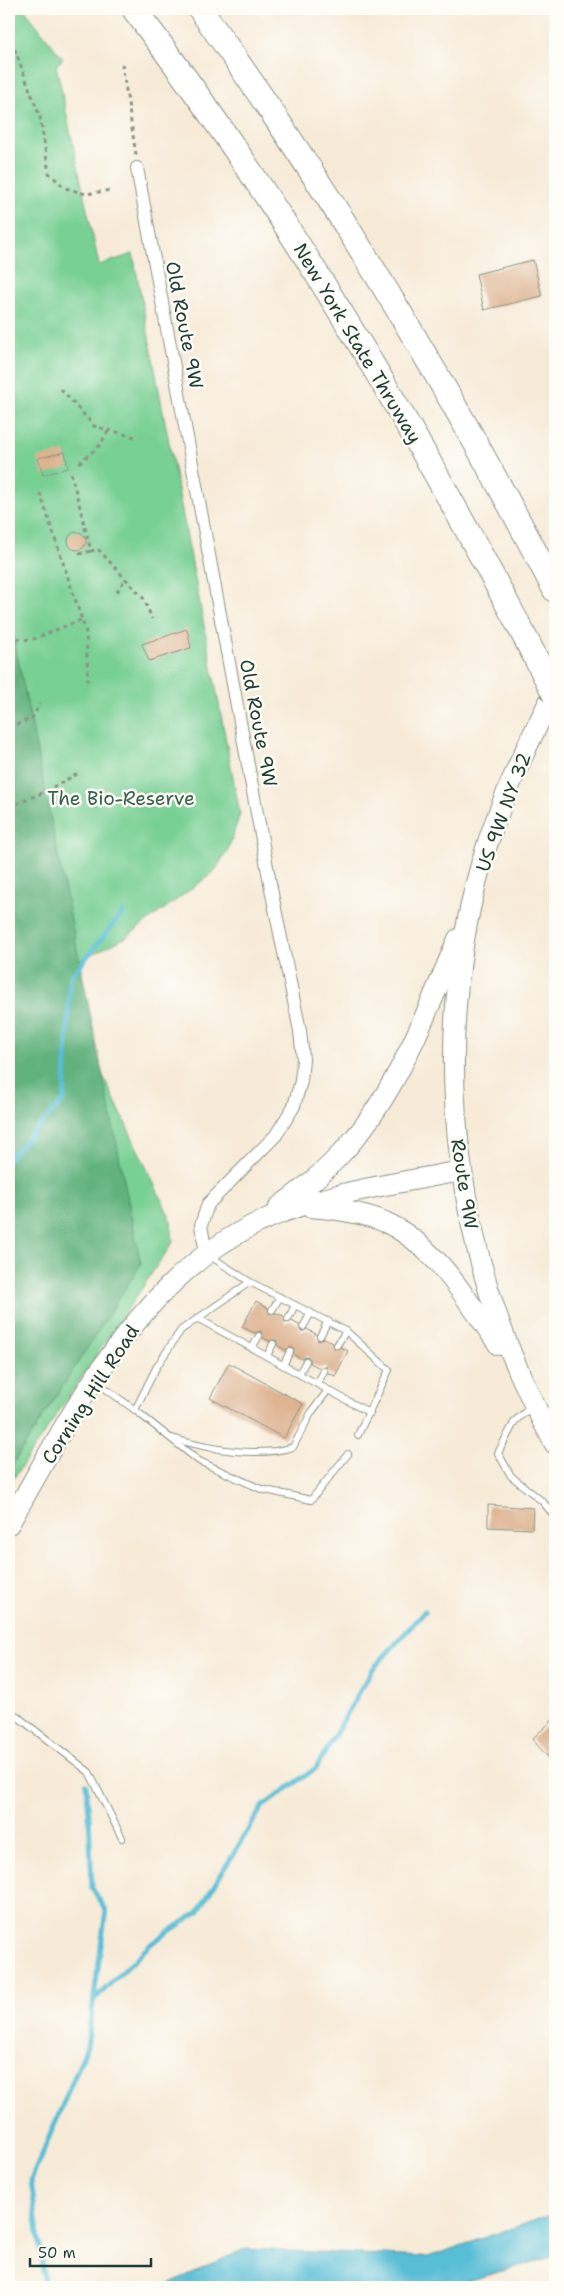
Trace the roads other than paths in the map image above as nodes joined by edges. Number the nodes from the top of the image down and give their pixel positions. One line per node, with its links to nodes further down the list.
1 (134, 9): 6 (highway, New York State Thruway, bridge)
2 (200, 9): 4 (highway)
3 (137, 168): 11 (street, Old Route 9W)
4 (550, 580)
5 (555, 690): 7 (main road, US 9W NY 32)
6 (555, 695)
7 (470, 909): 8 (main road, Route 9W); 10 (main road)
8 (461, 1171): 9 (main road, Corning Hill Road); 33 (main road, Route 9W)
9 (298, 1206): 10 (main road, Corning Hill Road); 33 (main road)
10 (262, 1220): 11 (main road, Corning Hill Road)
11 (206, 1254): 12 (lane); 34 (main road, Corning Hill Road)
12 (250, 1282): 13 (lane); 17 (lane)
13 (280, 1297): 14 (lane); 15 (lane)
14 (295, 1305): 16 (lane); 18 (lane)
15 (272, 1310)
16 (311, 1312): 19 (lane); 20 (lane)
17 (198, 1318): 26 (lane); 38 (lane)
18 (288, 1319)
19 (328, 1321): 21 (lane); 23 (lane)
20 (303, 1327)
21 (346, 1331): 25 (lane); 39 (lane)
22 (259, 1336): 26 (lane)
23 (320, 1336)
24 (273, 1344): 28 (lane)
25 (338, 1345)
26 (252, 1348): 28 (lane)
27 (290, 1352): 30 (lane)
28 (267, 1356): 30 (lane)
29 (306, 1361): 32 (lane)
30 (283, 1365): 32 (lane)
31 (324, 1371): 35 (lane)
32 (300, 1374): 35 (lane)
33 (520, 1375): 37 (main road, Route 9W)
34 (94, 1380): 38 (lane); 45 (main road, Corning Hill Road)
35 (317, 1384): 36 (lane)
36 (328, 1390): 39 (lane); 41 (lane)
37 (534, 1404): 42 (main road, Route 9W); 44 (lane)
38 (135, 1410): 41 (lane)
39 (370, 1414): 40 (lane)
40 (358, 1435)
41 (169, 1437): 43 (lane)
42 (555, 1444)
43 (348, 1454)
44 (555, 1517)
45 (9, 1524)
46 (9, 1710): 47 (lane)
47 (122, 1838)

